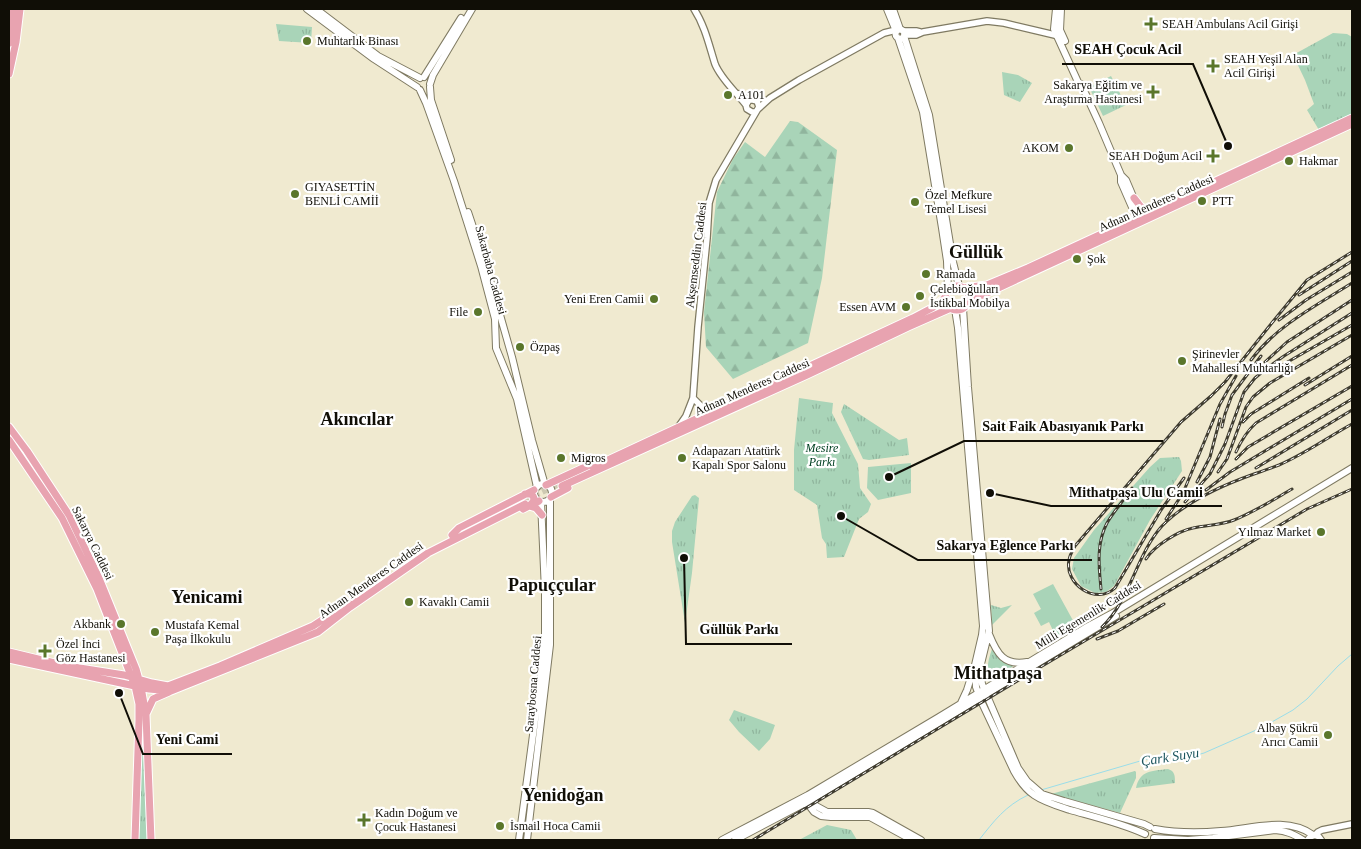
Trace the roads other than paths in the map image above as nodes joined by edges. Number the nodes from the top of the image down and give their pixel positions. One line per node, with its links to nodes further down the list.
1 (12, 9): 13 (main road)
2 (20, 9): 16 (main road)
3 (307, 9): 19 (main road)
4 (316, 9): 15 (main road)
5 (467, 9): 14 (main road)
6 (472, 9): 18 (main road)
7 (694, 9): 22 (street)
8 (888, 9): 11 (main road)
9 (893, 9): 11 (main road)
10 (1059, 9): 12 (main road)
11 (900, 33): 12 (street); 20 (street); 33 (main road); 34 (main road)
12 (1059, 36): 27 (main road)
13 (9, 43)
14 (433, 64): 15 (main road); 17 (main road)
15 (406, 71): 17 (main road)
16 (9, 74)
17 (422, 77): 18 (main road); 19 (main road)
18 (430, 86): 19 (main road); 37 (main road, Sakarbaba Caddesi)
19 (418, 89): 38 (main road, Sakarbaba Caddesi)
20 (770, 98): 21 (street); 23 (street, Akşemseddin Caddesi)
21 (757, 101): 22 (street); 23 (street)
22 (748, 105): 23 (street); 25 (street)
23 (757, 110): 25 (street, Akşemseddin Caddesi)
24 (1352, 118): 30 (main road, Adnan Menderes Caddesi)
25 (749, 122): 41 (street, Akşemseddin Caddesi)
26 (1352, 124): 31 (main road, Adnan Menderes Caddesi)
27 (1121, 175): 28 (main road); 29 (main road)
28 (1134, 198): 30 (main road, Adnan Menderes Caddesi); 31 (main road)
29 (1131, 206): 31 (main road); 32 (main road)
30 (1151, 211): 31 (main road, Adnan Menderes Caddesi)
31 (1140, 219): 32 (main road, Adnan Menderes Caddesi); 35 (main road, Adnan Menderes Caddesi)
32 (1125, 223): 33 (main road, Adnan Menderes Caddesi)
33 (961, 287): 34 (main road); 35 (main road)
34 (947, 294): 36 (main road); 42 (main road, Adnan Menderes Caddesi)
35 (966, 305): 36 (main road); 58 (main road)
36 (953, 308): 46 (main road, Adnan Menderes Caddesi); 63 (main road)
37 (508, 345): 38 (main road); 39 (main road, Sakarbaba Caddesi)
38 (496, 348): 40 (main road, Sakarbaba Caddesi)
39 (512, 357): 40 (main road); 47 (main road, Sakarbaba Caddesi)
40 (501, 360): 52 (main road, Sakarbaba Caddesi)
41 (692, 398): 42 (street); 43 (street, Akşemseddin Caddesi)
42 (713, 410): 43 (main road, Adnan Menderes Caddesi)
43 (679, 426): 46 (main road, Adnan Menderes Caddesi)
44 (9, 427): 64 (main road, Sakarya Caddesi)
45 (9, 440): 60 (main road, Sakarya Caddesi)
46 (631, 452): 51 (main road); 51 (main road)
47 (539, 467): 50 (main road, Sakarbaba Caddesi); 51 (main road)
48 (1352, 468): 62 (main road, Milli Egemenlik Caddesi)
49 (1352, 473): 70 (main road, Milli Egemenlik Caddesi)
50 (546, 485): 51 (main road); 52 (main road); 53 (main road)
51 (560, 485): 53 (main road)
52 (536, 488): 54 (main road); 55 (main road)
53 (550, 498): 55 (main road); 82 (main road, Saraybosna Caddesi)
54 (526, 501): 55 (main road); 56 (main road); 57 (main road); 57 (main road)
55 (540, 502): 56 (main road, Saraybosna Caddesi)
56 (542, 515): 81 (main road, Saraybosna Caddesi)
57 (456, 535): 67 (main road, Adnan Menderes Caddesi); 69 (main road, Adnan Menderes Caddesi)
58 (989, 634): 62 (main road); 70 (main road)
59 (9, 652): 65 (main road)
60 (123, 654): 65 (main road); 66 (main road, Sakarya Caddesi)
61 (9, 659): 66 (main road)
62 (1031, 661): 70 (main road, Milli Egemenlik Caddesi)
63 (975, 665): 70 (main road); 71 (main road)
64 (136, 669): 67 (main road); 68 (main road, Sakarya Caddesi)
65 (108, 672): 66 (main road)
66 (129, 680): 68 (main road); 68 (main road)
67 (180, 683): 68 (main road, Adnan Menderes Caddesi)
68 (138, 686): 69 (main road, Adnan Menderes Caddesi); 72 (main road); 79 (main road)
69 (171, 691): 72 (main road)
70 (982, 694): 71 (main road, Milli Egemenlik Caddesi); 73 (main road); 74 (main road, Milli Egemenlik Caddesi)
71 (960, 704): 74 (main road, Milli Egemenlik Caddesi)
72 (146, 715): 80 (main road)
73 (1028, 786): 76 (main road); 77 (main road)
74 (807, 799): 83 (main road, Milli Egemenlik Caddesi); 84 (main road, Milli Egemenlik Caddesi); 85 (main road); 86 (main road)
75 (1352, 824): 78 (street)
76 (1153, 828): 77 (main road); 77 (main road); 78 (main road)
77 (1148, 838): 87 (main road)
78 (1315, 838)
79 (135, 840)
80 (151, 840)
81 (519, 840)
82 (527, 840)
83 (722, 840)
84 (734, 840)
85 (912, 840)
86 (922, 840)
87 (1303, 840)

